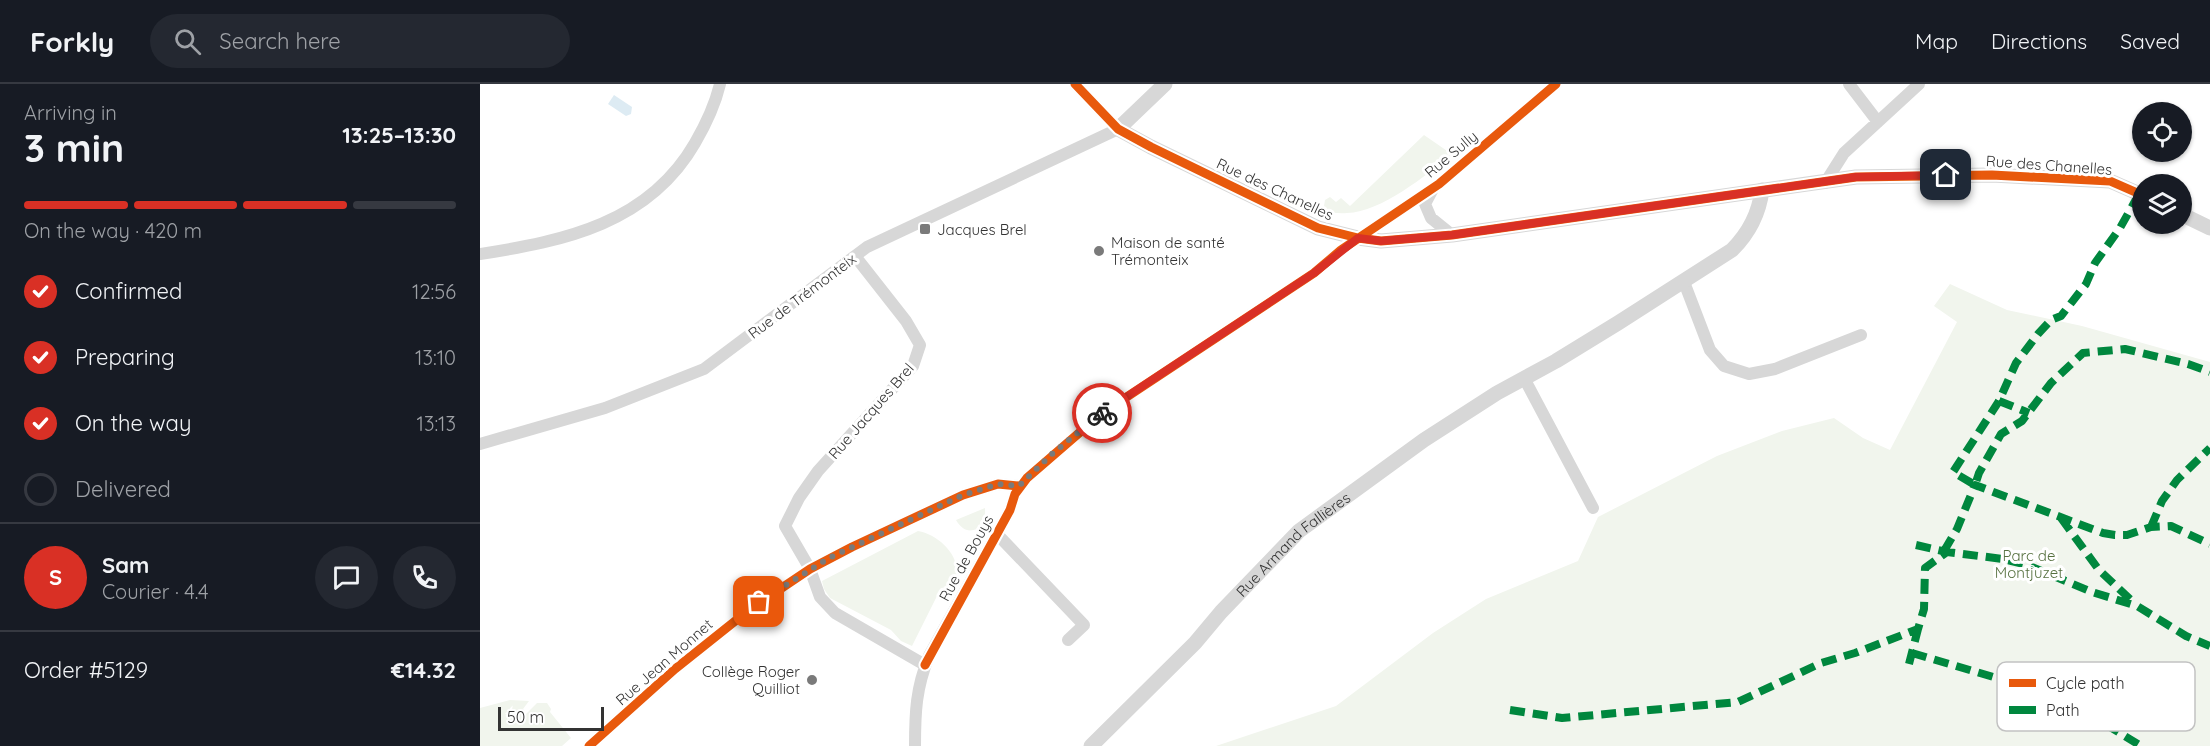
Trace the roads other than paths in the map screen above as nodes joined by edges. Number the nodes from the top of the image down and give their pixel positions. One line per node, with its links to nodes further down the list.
1 (720, 84): 17 (street)
2 (1075, 84): 8 (street)
3 (1165, 84): 8 (street)
4 (1556, 84): 10 (street, Rue Sully)
5 (1850, 84): 7 (street)
6 (1919, 84): 7 (street)
7 (1878, 122): 9 (street)
8 (1118, 129): 16 (street, Rue des Chanelles); 18 (street, Rue de Trémonteix)
9 (1825, 183): 11 (street, Rue des Chanelles); 12 (street, Rue des Chanelles)
10 (1433, 188): 15 (street); 16 (street, Rue Sully)
11 (1762, 190): 15 (street, Rue des Chanelles); 19 (street, Rue Armand Fallières)
12 (2132, 191)
13 (2192, 219): 14 (street)
14 (2210, 228)
15 (1452, 235): 16 (street, Rue des Chanelles)
16 (1358, 238): 23 (street, Rue de Bouys)
17 (480, 254)
18 (855, 256): 22 (street, Rue de Trémonteix); 26 (street, Rue Jacques Brel)
19 (1684, 282): 20 (street); 21 (street, Rue Armand Fallières)
20 (1861, 335)
21 (1524, 378): 24 (street); 31 (street, Rue Armand Fallières)
22 (480, 444)
23 (1019, 486): 25 (street, Rue de Bouys); 26 (street, Rue Jean Monnet)
24 (1593, 508)
25 (996, 533): 27 (street); 28 (street, Rue de Bouys)
26 (810, 569): 28 (street); 29 (street, Rue Jean Monnet)
27 (1068, 640)
28 (925, 665): 30 (street, Rue de Bouys)
29 (589, 746)
30 (915, 746)
31 (1091, 746)

